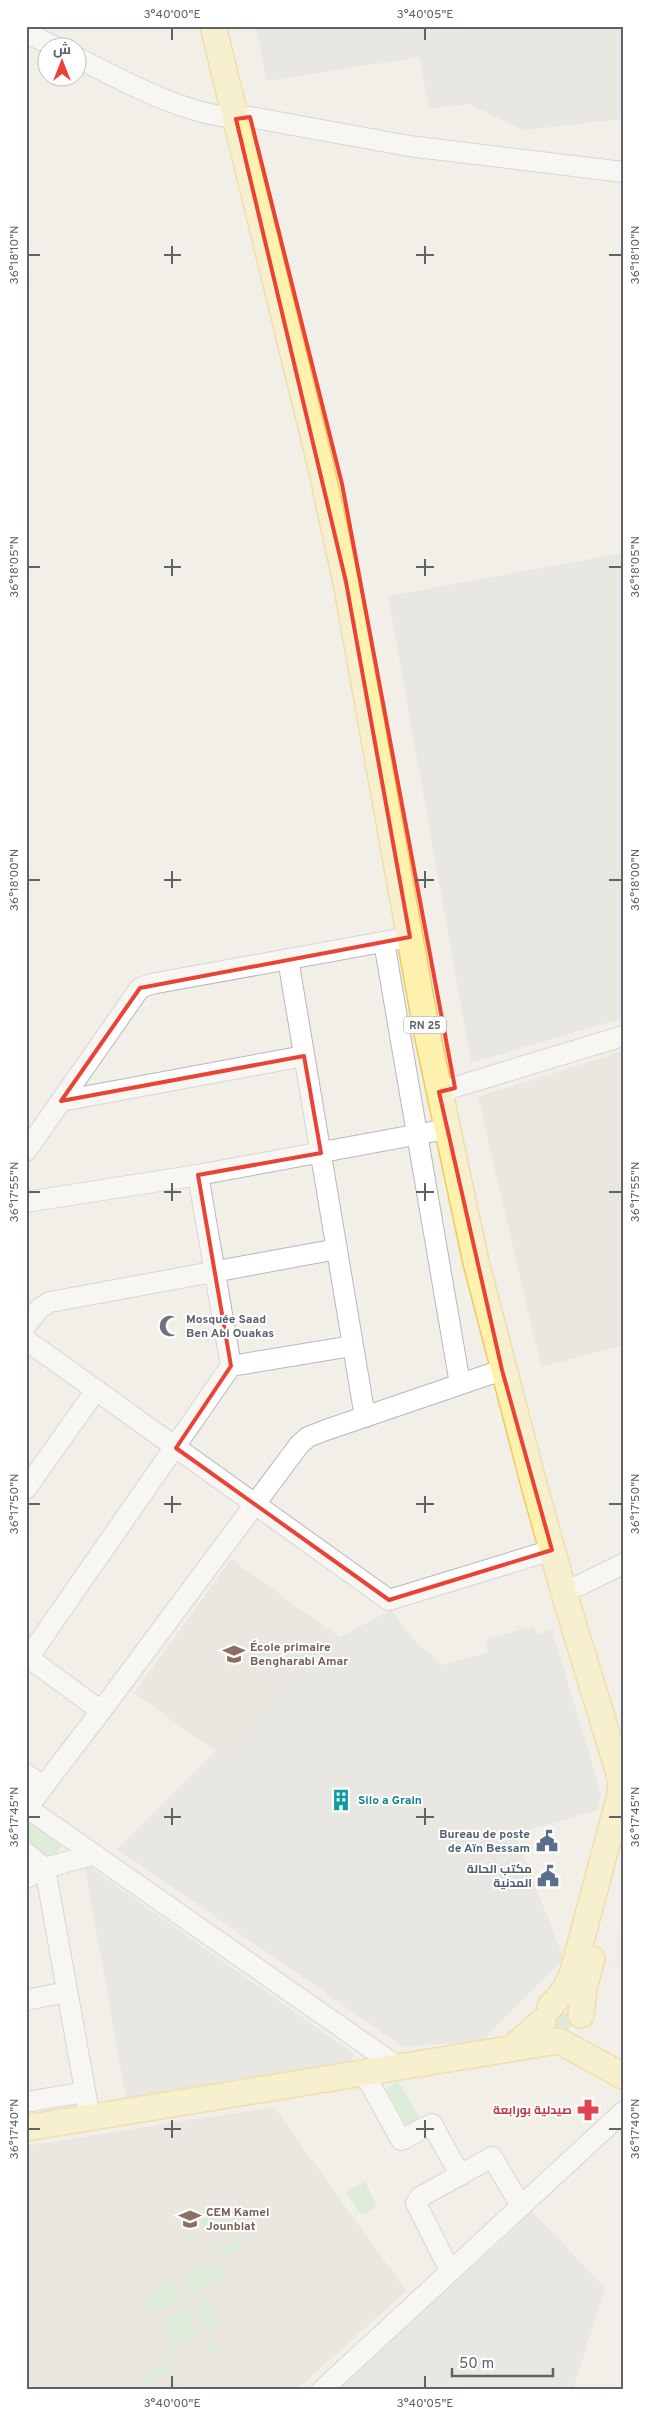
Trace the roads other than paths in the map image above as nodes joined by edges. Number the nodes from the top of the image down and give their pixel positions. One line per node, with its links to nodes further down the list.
1 (213, 26): 6 (main road, RN 25)
2 (228, 26): 6 (main road, RN 25)
3 (26, 34): 4 (street)
4 (38, 39)
5 (88, 63): 6 (street)
6 (243, 118): 7 (street); 8 (main road, RN 25); 13 (main road, RN 25)
7 (623, 172)
8 (410, 937): 9 (street); 13 (main road, RN 25)
9 (384, 942): 10 (street); 16 (street)
10 (288, 959): 12 (street); 14 (street)
11 (623, 1036): 13 (street)
12 (304, 1056): 14 (street); 18 (street)
13 (447, 1090): 15 (main road, RN 25); 36 (main road, RN 25)
14 (61, 1101): 17 (street)
15 (447, 1129): 16 (street); 27 (main road, RN 25)
16 (417, 1135): 18 (street); 28 (street)
17 (26, 1151)
18 (321, 1153): 19 (street); 21 (street)
19 (198, 1175): 20 (street); 22 (street)
20 (26, 1202)
21 (337, 1249): 22 (street); 25 (street)
22 (213, 1271): 23 (street); 26 (street)
23 (26, 1325)
24 (26, 1340): 29 (street)
25 (352, 1346): 26 (street); 30 (street)
26 (231, 1366): 31 (street)
27 (502, 1370): 28 (street); 34 (main road, RN 25)
28 (460, 1384): 30 (street)
29 (96, 1390): 31 (street); 32 (street)
30 (365, 1417): 33 (street)
31 (176, 1448): 33 (street); 37 (street)
32 (26, 1489)
33 (253, 1504): 34 (street); 38 (street)
34 (552, 1550): 42 (main road, RN 25)
35 (623, 1564): 36 (street)
36 (578, 1586): 39 (main road, RN 25)
37 (27, 1657): 38 (street)
38 (102, 1711): 41 (street)
39 (623, 1735)
40 (26, 1774): 41 (street)
41 (43, 1786): 43 (street)
42 (622, 1787): 51 (main road, RN 25)
43 (26, 1807): 46 (street)
44 (623, 1842): 52 (main road)
45 (26, 1853): 47 (street)
46 (92, 1855): 47 (street); 55 (street)
47 (45, 1868): 48 (street); 49 (street)
48 (26, 1878)
49 (67, 1992): 50 (street); 58 (street)
50 (26, 2000)
51 (546, 2014): 52 (main road); 53 (main road); 54 (main road)
52 (581, 2020): 53 (main road); 56 (main road)
53 (560, 2041): 54 (main road); 56 (main road)
54 (510, 2049): 55 (main road)
55 (398, 2067): 57 (main road)
56 (615, 2071)
57 (364, 2073): 61 (main road); 63 (street)
58 (86, 2092): 59 (street); 61 (street)
59 (26, 2102)
60 (623, 2112): 64 (street)
61 (90, 2118): 62 (main road)
62 (26, 2128)
63 (460, 2175): 64 (street); 65 (street)
64 (521, 2206): 65 (street)
65 (450, 2271): 66 (street)
66 (322, 2390)

